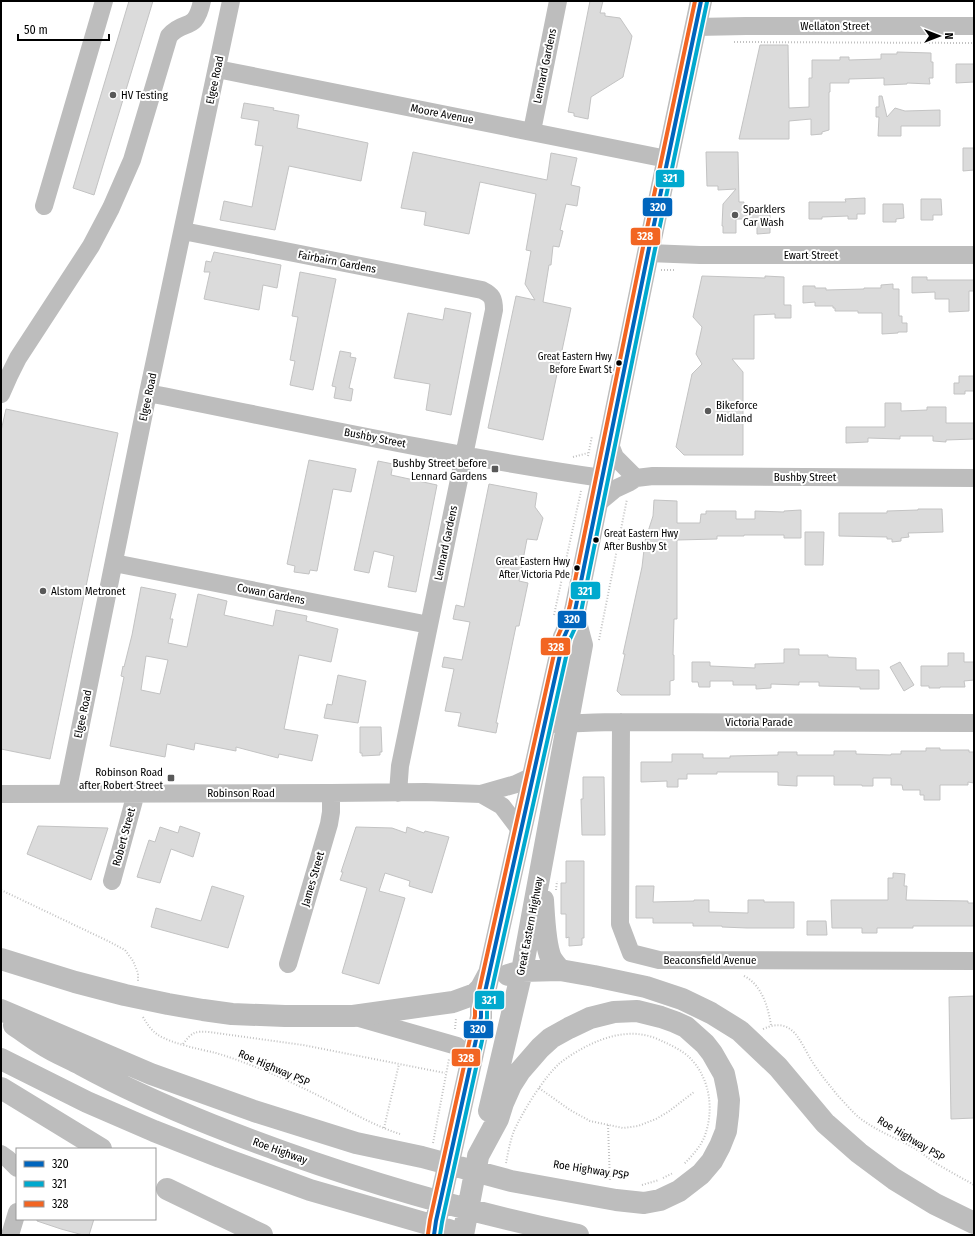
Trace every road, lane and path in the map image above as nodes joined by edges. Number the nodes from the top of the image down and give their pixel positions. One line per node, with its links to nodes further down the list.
1 (104, 1): 13 (street)
2 (202, 1): 19 (street)
3 (231, 1): 10 (street, Elgee Road)
4 (558, 1): 11 (street, Lennard Gardens)
5 (701, 1): 7 (highway, Great Eastern Highway)
6 (974, 26): 7 (street, Wellaton Street)
7 (696, 27): 12 (highway, Great Eastern Highway)
8 (730, 42): 9 (path)
9 (974, 43)
10 (217, 69): 11 (street, Moore Avenue); 14 (street, Elgee Road)
11 (532, 132): 12 (street, Moore Avenue)
12 (667, 159): 16 (highway, Great Eastern Highway)
13 (44, 206)
14 (183, 231): 17 (street, Fairbairn Gardens); 18 (street, Elgee Road)
15 (974, 254): 16 (street, Ewart Street)
16 (656, 263): 20 (highway, Great Eastern Highway)
17 (490, 294): 22 (street, Lennard Gardens)
18 (148, 393): 22 (street, Bushby Street); 28 (street, Elgee Road)
19 (1, 394)
20 (609, 442): 24 (highway, Great Eastern Highway); 25 (street)
21 (588, 453): 23 (path)
22 (464, 455): 24 (street, Bushby Street); 30 (street, Lennard Gardens)
23 (570, 458)
24 (602, 478): 27 (highway, Great Eastern Highway)
25 (636, 478): 26 (street, Bushby Street); 27 (street, Bushby Street)
26 (974, 478)
27 (596, 504): 29 (highway, Great Eastern Highway)
28 (114, 563): 30 (street, Cowan Gardens); 36 (street, Elgee Road)
29 (574, 615): 33 (highway, Great Eastern Highway); 34 (highway, Great Eastern Highway)
30 (429, 625): 39 (street, Lennard Gardens)
31 (621, 722): 32 (street, Victoria Parade); 34 (street, Victoria Parade); 47 (street, Beaconsfield Avenue)
32 (974, 723)
33 (544, 724): 34 (street, Victoria Parade); 35 (highway, Great Eastern Highway)
34 (568, 724): 43 (highway, Great Eastern Highway)
35 (533, 776): 41 (street, Robinson Road); 42 (highway, Great Eastern Highway)
36 (67, 793): 37 (street, Robinson Road); 40 (street, Robinson Road)
37 (136, 793): 38 (street, Robinson Road); 44 (street, Robert Street)
38 (331, 793): 39 (street, Robinson Road); 48 (street, James Street)
39 (398, 793): 41 (street, Robinson Road)
40 (1, 794)
41 (481, 794): 42 (street, Robinson Road)
42 (521, 830): 51 (highway, Great Eastern Highway)
43 (548, 833): 49 (highway); 50 (highway, Great Eastern Highway)
44 (112, 881)
45 (1, 890): 52 (path)
46 (1, 959): 56 (highway)
47 (974, 960)
48 (288, 964)
49 (560, 970): 50 (highway); 85 (highway)
50 (522, 971): 58 (highway); 75 (highway, Great Eastern Highway)
51 (489, 973): 56 (highway); 58 (highway, Great Eastern Highway)
52 (138, 982)
53 (1, 1010): 73 (highway)
54 (457, 1013): 61 (path)
55 (142, 1015): 60 (path, Roe Highway PSP)
56 (353, 1016): 61 (street)
57 (1, 1017): 92 (highway, Roe Highway)
58 (481, 1017): 64 (highway, Great Eastern Highway)
59 (763, 1029): 82 (path, Roe Highway PSP)
60 (183, 1044): 63 (path); 70 (path, Roe Highway PSP)
61 (452, 1046): 64 (street); 65 (path)
62 (1, 1059): 91 (highway)
63 (399, 1064): 65 (path); 70 (path)
64 (471, 1065): 89 (highway, Great Eastern Highway)
65 (445, 1073): 73 (path)
66 (1, 1088): 72 (highway)
67 (539, 1088): 69 (path); 77 (path); 79 (path)
68 (694, 1092): 69 (path)
69 (608, 1125): 80 (path, Roe Highway PSP)
70 (384, 1128): 71 (path, Roe Highway PSP)
71 (405, 1135)
72 (100, 1148)
73 (427, 1150): 79 (highway)
74 (1, 1154): 76 (street)
75 (478, 1156): 79 (highway); 90 (highway, Great Eastern Highway)
76 (16, 1167)
77 (680, 1169)
78 (673, 1173): 81 (path, Roe Highway PSP)
79 (508, 1175)
80 (603, 1182)
81 (641, 1185)
82 (974, 1185)
83 (161, 1186): 87 (highway); 88 (highway)
84 (16, 1215): 86 (street)
85 (974, 1223)
86 (10, 1235)
87 (244, 1235)
88 (262, 1235)
89 (434, 1235)
90 (463, 1235)
91 (470, 1235)
92 (578, 1235)

